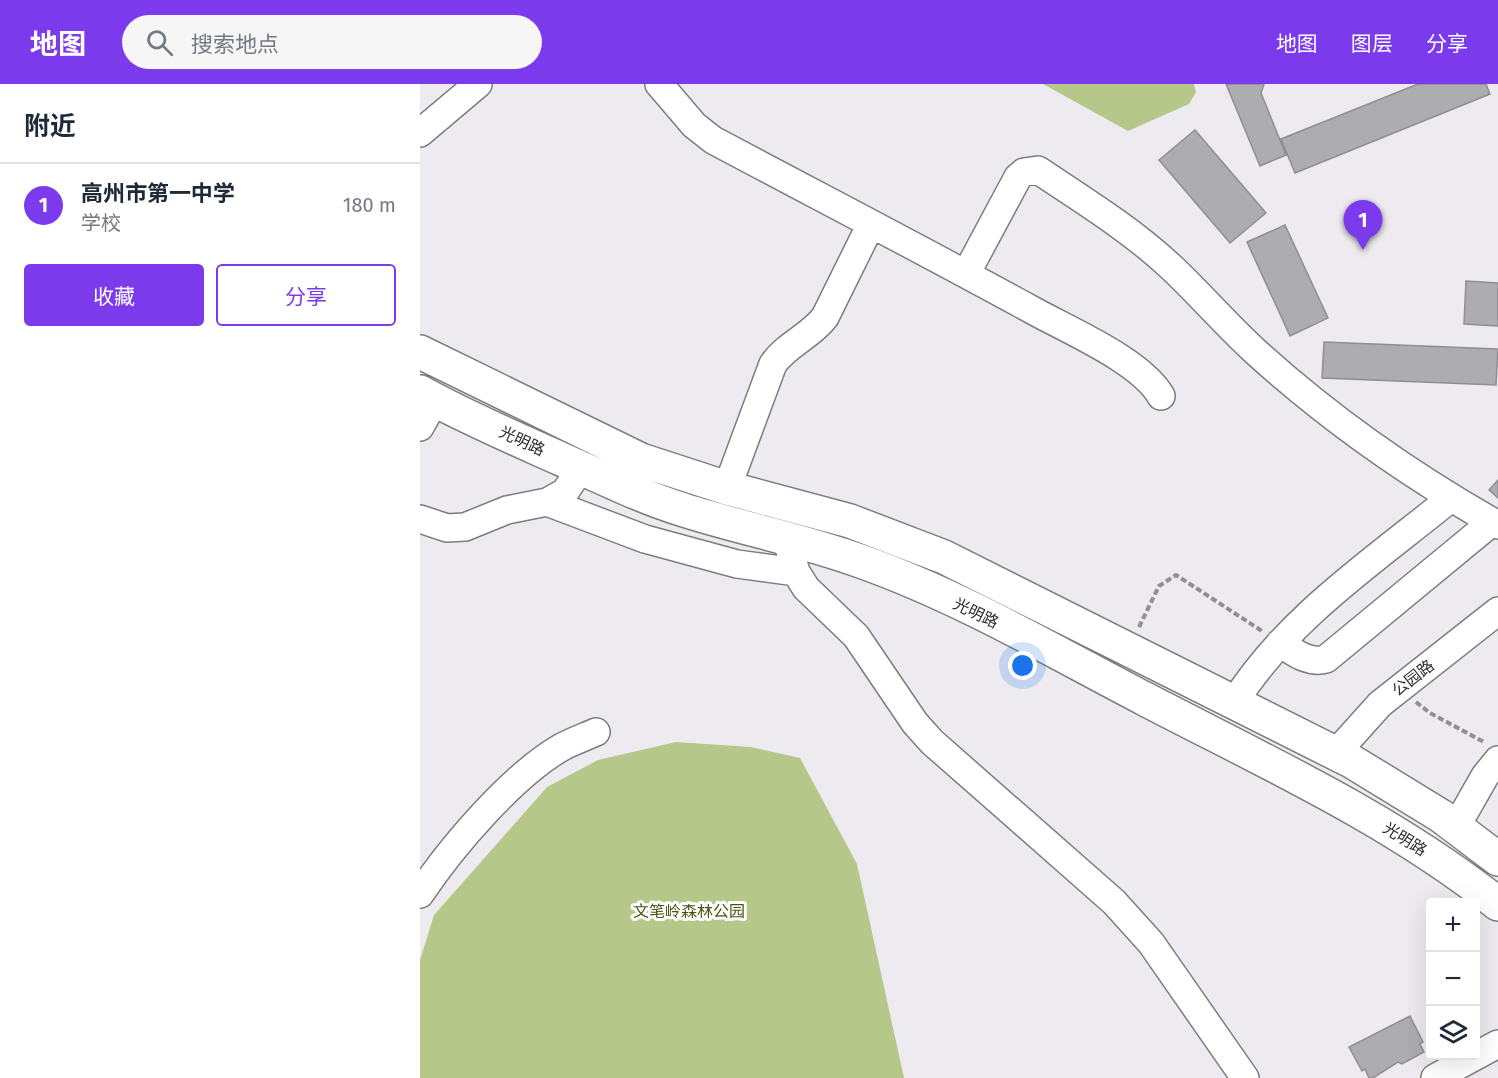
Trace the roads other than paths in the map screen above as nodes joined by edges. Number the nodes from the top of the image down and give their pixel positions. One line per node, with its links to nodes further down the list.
1 (478, 84): 3 (street)
2 (669, 89): 4 (street)
3 (420, 134)
4 (871, 224): 5 (street); 10 (street)
5 (966, 274): 7 (street); 11 (street)
6 (420, 352): 10 (main road, 光明路)
7 (1161, 396)
8 (425, 407): 9 (main road, 光明路)
9 (581, 468): 12 (street); 15 (main road, 光明路)
10 (727, 488): 19 (main road, 光明路)
11 (1451, 498): 14 (street); 18 (street)
12 (547, 502): 13 (street); 16 (street)
13 (420, 519)
14 (1495, 523): 18 (street)
15 (786, 537): 16 (street); 26 (main road, 光明路)
16 (796, 572): 28 (street)
17 (1498, 611): 21 (street, 公园路)
18 (1280, 643): 19 (street)
19 (1234, 703): 21 (main road, 光明路)
20 (596, 732): 25 (street)
21 (1336, 753): 23 (main road, 光明路)
22 (1494, 753): 23 (street)
23 (1456, 827): 24 (main road, 光明路)
24 (1498, 859)
25 (420, 894)
26 (1498, 904)
27 (1498, 1044): 29 (street)
28 (1245, 1078)
29 (1435, 1078)

